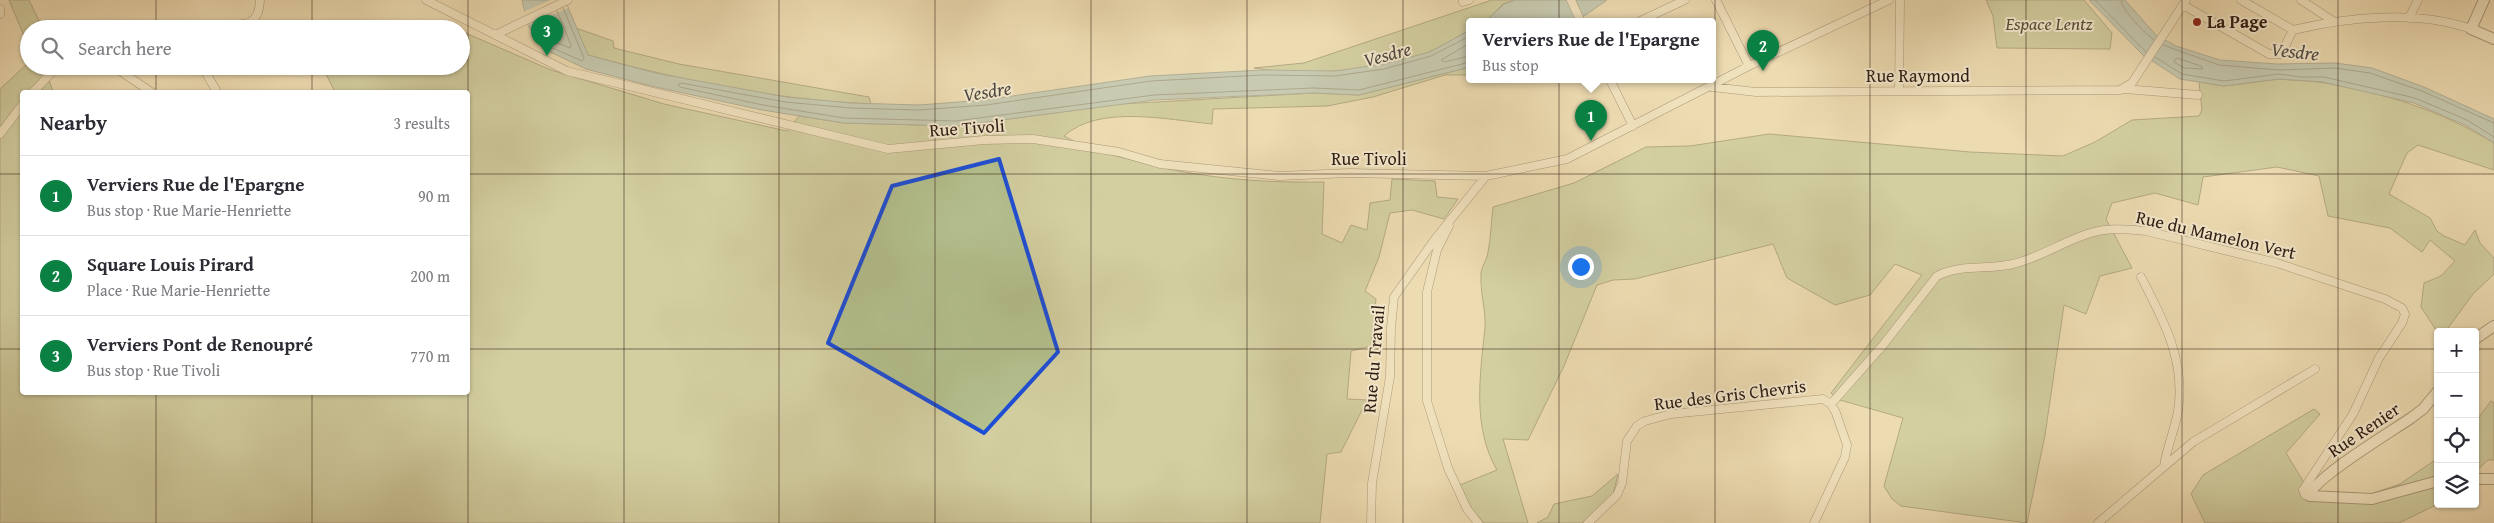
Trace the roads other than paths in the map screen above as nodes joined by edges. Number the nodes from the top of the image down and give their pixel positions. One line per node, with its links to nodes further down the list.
1 (260, 0): 21 (street)
2 (426, 0): 22 (street, Rue Tivoli)
3 (568, 0): 27 (street)
4 (1463, 0): 5 (street)
5 (1469, 0)
6 (1571, 0): 18 (street)
7 (1685, 0): 19 (street)
8 (1716, 0): 29 (street)
9 (1889, 0): 29 (street, Rue Tivoli)
10 (1900, 0): 39 (street)
11 (2241, 0): 26 (street)
12 (2301, 0): 23 (street)
13 (2418, 0): 20 (street)
14 (2484, 0): 25 (street)
15 (2184, 2): 26 (street); 35 (street)
16 (0, 9): 17 (street)
17 (0, 14)
18 (1579, 18)
19 (1647, 18)
20 (2409, 18): 23 (street); 25 (street)
21 (254, 20)
22 (467, 20)
23 (2333, 21): 26 (street)
24 (470, 22): 27 (street, Rue Tivoli)
25 (2471, 29): 28 (street)
26 (2293, 30)
27 (495, 34): 44 (street, Rue Tivoli)
28 (2494, 39)
29 (1749, 66): 34 (street, Rue Tivoli)
30 (49, 75): 36 (street)
31 (126, 75): 37 (street)
32 (207, 75): 38 (street)
33 (1612, 83): 42 (street)
34 (1712, 87): 39 (street, Rue Raymond); 42 (street, Rue Tivoli)
35 (2125, 89): 39 (street, Rue Raymond); 40 (street, Rue Raymond)
36 (35, 90)
37 (149, 90)
38 (216, 90)
39 (1899, 91)
40 (2198, 95)
41 (20, 108): 43 (street)
42 (1633, 126): 44 (street, Rue Tivoli)
43 (0, 134)
44 (1486, 176): 45 (street)
45 (1454, 217): 57 (street, Rue du Travail); 58 (street)
46 (2140, 277): 52 (street)
47 (2494, 326): 48 (street)
48 (2479, 336)
49 (2315, 369): 52 (street)
50 (2434, 396): 56 (street, Rue Renier)
51 (1831, 404): 56 (street, Rue du Mamelon Vert); 59 (street, Rue des Gris Chevris); 60 (street)
52 (2164, 466): 61 (street)
53 (2479, 479): 54 (street)
54 (2494, 479)
55 (2434, 482): 56 (street)
56 (2310, 496)
57 (1371, 523)
58 (1478, 523)
59 (1588, 523)
60 (1814, 523)
61 (2098, 523)

